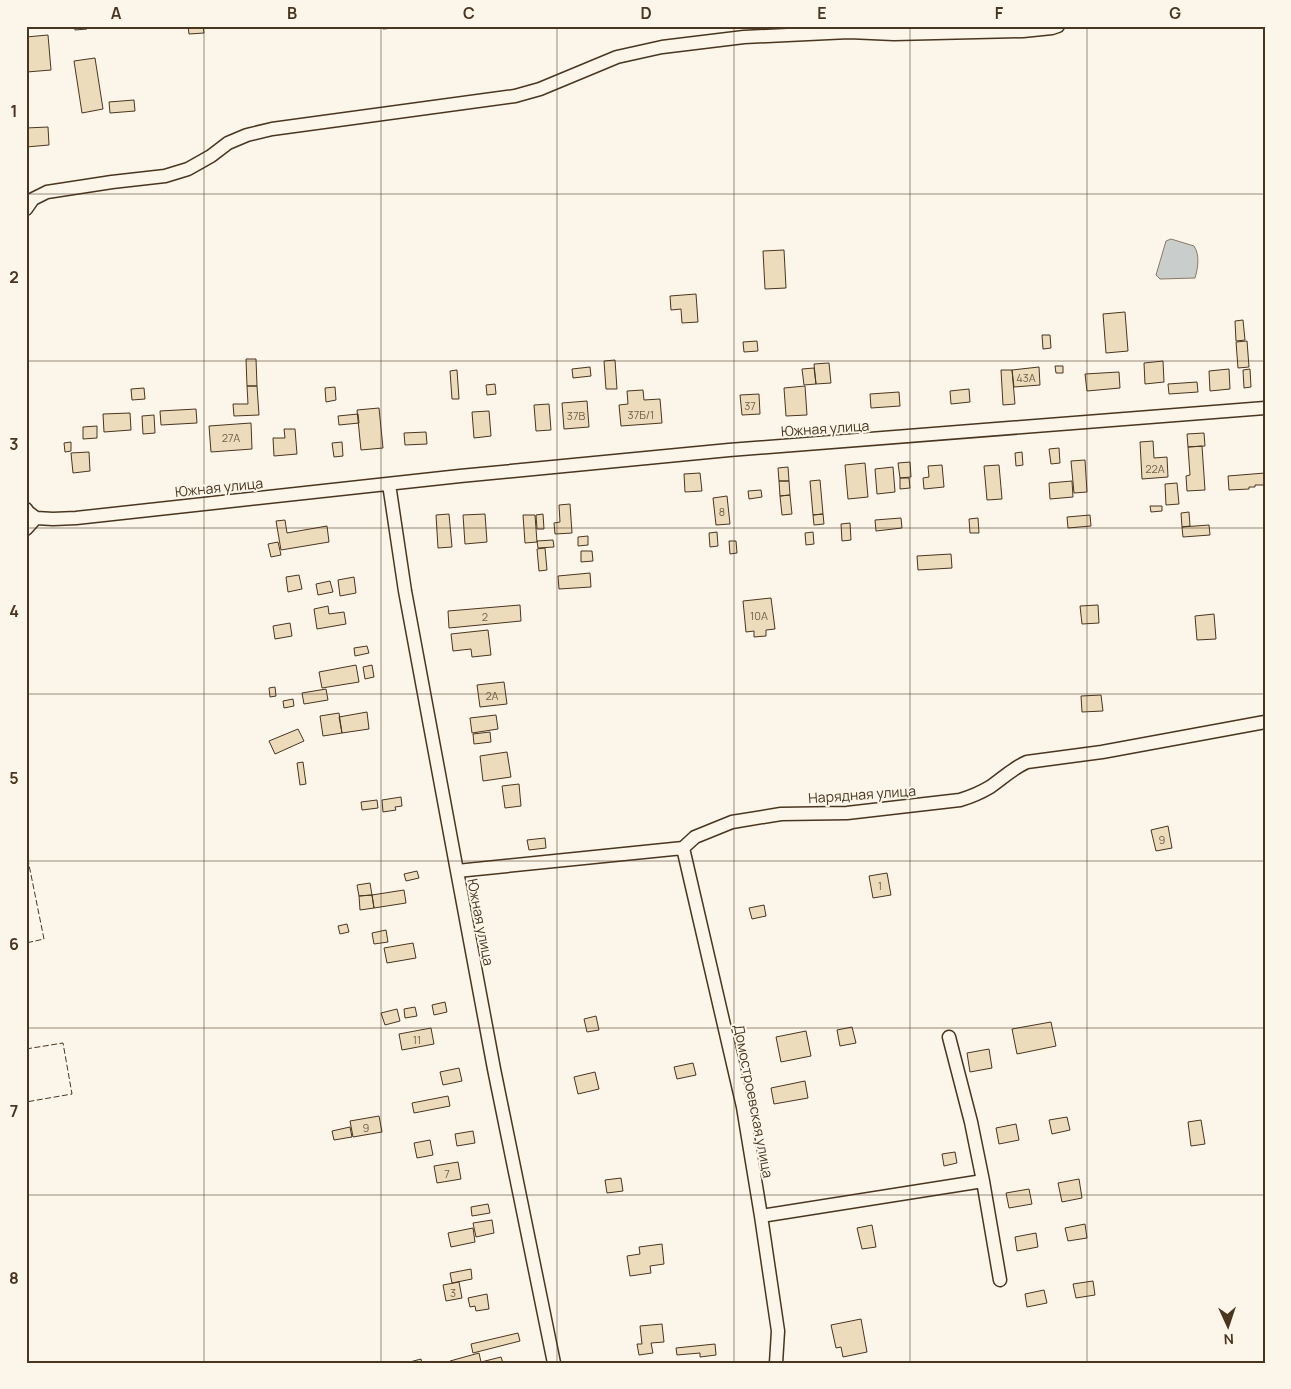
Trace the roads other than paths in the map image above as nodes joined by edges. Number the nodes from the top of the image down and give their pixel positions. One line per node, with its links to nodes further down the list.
1 (1058, 26): 2 (street)
2 (812, 30): 3 (street)
3 (26, 208)
4 (1265, 408): 5 (street, Южная улица)
5 (389, 484): 6 (street, Южная улица); 10 (street, Южная улица)
6 (31, 514): 7 (street)
7 (26, 529)
8 (1265, 722): 9 (street, Нарядная улица)
9 (683, 848): 10 (street, Нарядная улица); 13 (street, Домостроевская улица)
10 (457, 871): 15 (street, Южная улица)
11 (949, 1036): 12 (street)
12 (983, 1181): 13 (street); 14 (street)
13 (761, 1216): 16 (street, Домостроевская улица)
14 (1000, 1280)
15 (554, 1363)
16 (776, 1363)

